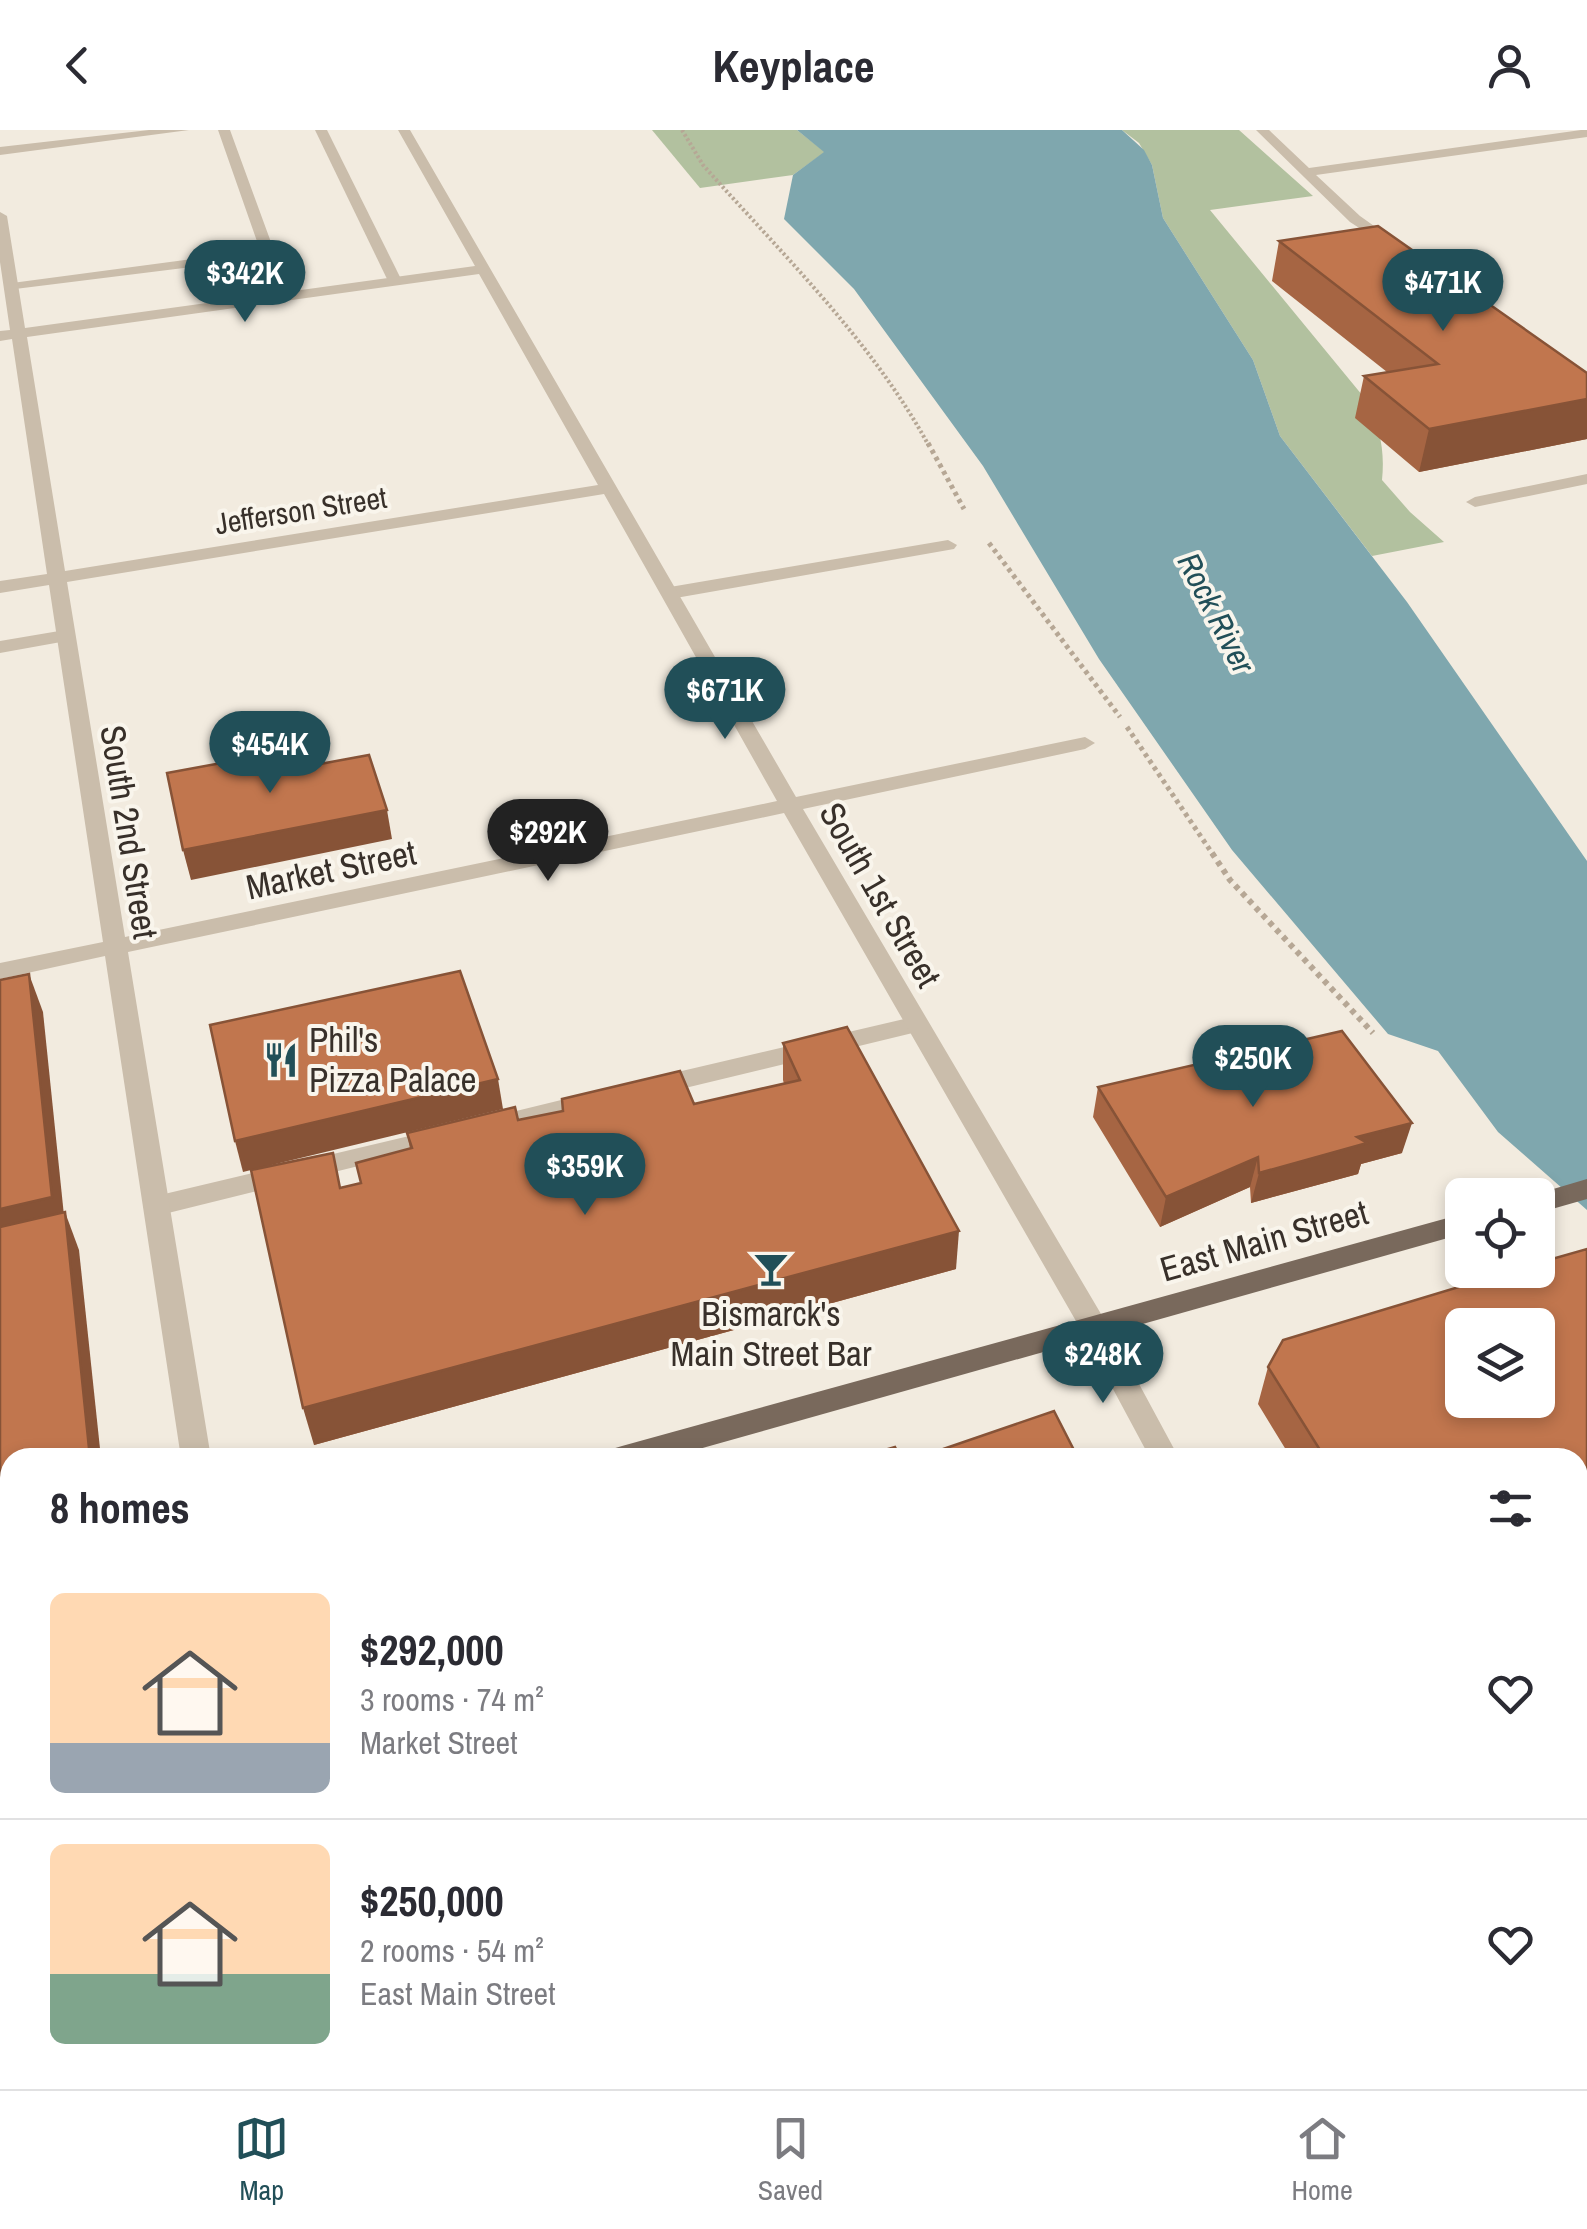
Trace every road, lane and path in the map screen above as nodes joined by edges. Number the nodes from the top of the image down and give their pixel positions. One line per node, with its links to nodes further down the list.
1 (183, 130): 8 (street)
2 (224, 130): 12 (street)
3 (322, 130): 14 (street)
4 (404, 130): 13 (street, South 1st Street)
5 (1262, 130): 9 (street)
6 (681, 131): 21 (path)
7 (1587, 133): 9 (street)
8 (0, 151)
9 (1306, 172): 11 (street)
10 (0, 216): 15 (street, South 2nd Street)
11 (1402, 252)
12 (268, 253): 15 (street); 16 (street)
13 (485, 269): 14 (street); 19 (street, South 1st Street)
14 (394, 281): 16 (street)
15 (12, 287): 17 (street, South 2nd Street)
16 (284, 296): 17 (street)
17 (9, 334): 24 (street, South 2nd Street)
18 (1587, 479): 20 (street)
19 (610, 488): 24 (street, Jefferson Street); 26 (street, South 1st Street)
20 (1475, 502)
21 (964, 510)
22 (986, 540): 34 (path)
23 (948, 545): 26 (street)
24 (56, 578): 25 (street, Jefferson Street); 27 (street, South 2nd Street)
25 (0, 587)
26 (670, 593): 30 (street, South 1st Street)
27 (65, 636): 28 (street); 31 (street, South 2nd Street)
28 (0, 646)
29 (1085, 743): 30 (street, Market Street)
30 (790, 806): 31 (street, Market Street); 33 (street, South 1st Street)
31 (115, 948): 32 (street, Market Street); 37 (street, South 2nd Street)
32 (0, 971)
33 (917, 1024): 37 (street); 39 (street, South 1st Street)
34 (1373, 1033)
35 (1587, 1189): 36 (main road)
36 (1555, 1198)
37 (156, 1206): 40 (street, South 2nd Street)
38 (1445, 1229): 39 (main road, East Main Street)
39 (1094, 1327): 41 (main road, East Main Street); 42 (street, South 1st Street)
40 (194, 1448)
41 (658, 1448)
42 (1160, 1448)

